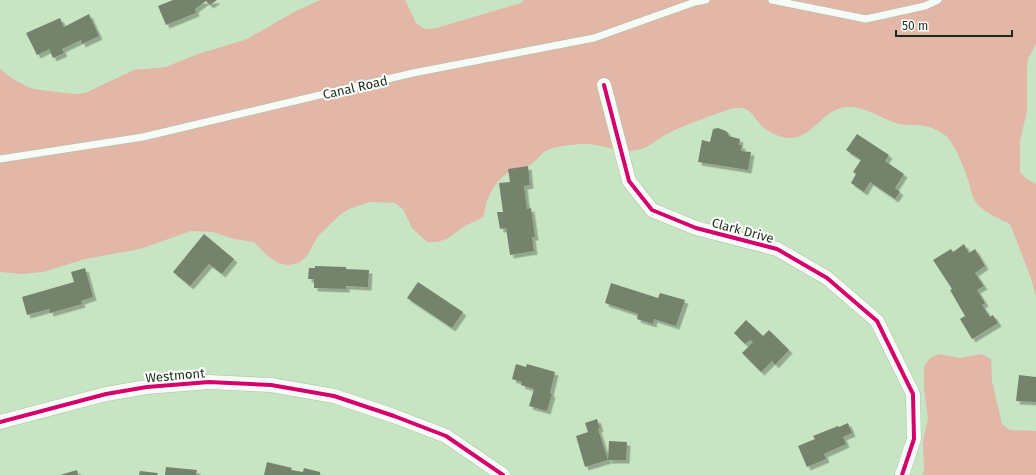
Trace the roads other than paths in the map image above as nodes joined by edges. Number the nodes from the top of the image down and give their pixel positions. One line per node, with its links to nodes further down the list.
1 (706, 0): 5 (lane, Canal Road)
2 (772, 0): 3 (lane)
3 (938, 0)
4 (604, 85): 8 (street, Clark Drive)
5 (0, 159)
6 (0, 422): 7 (street, Westmont)
7 (503, 475)
8 (902, 475)

